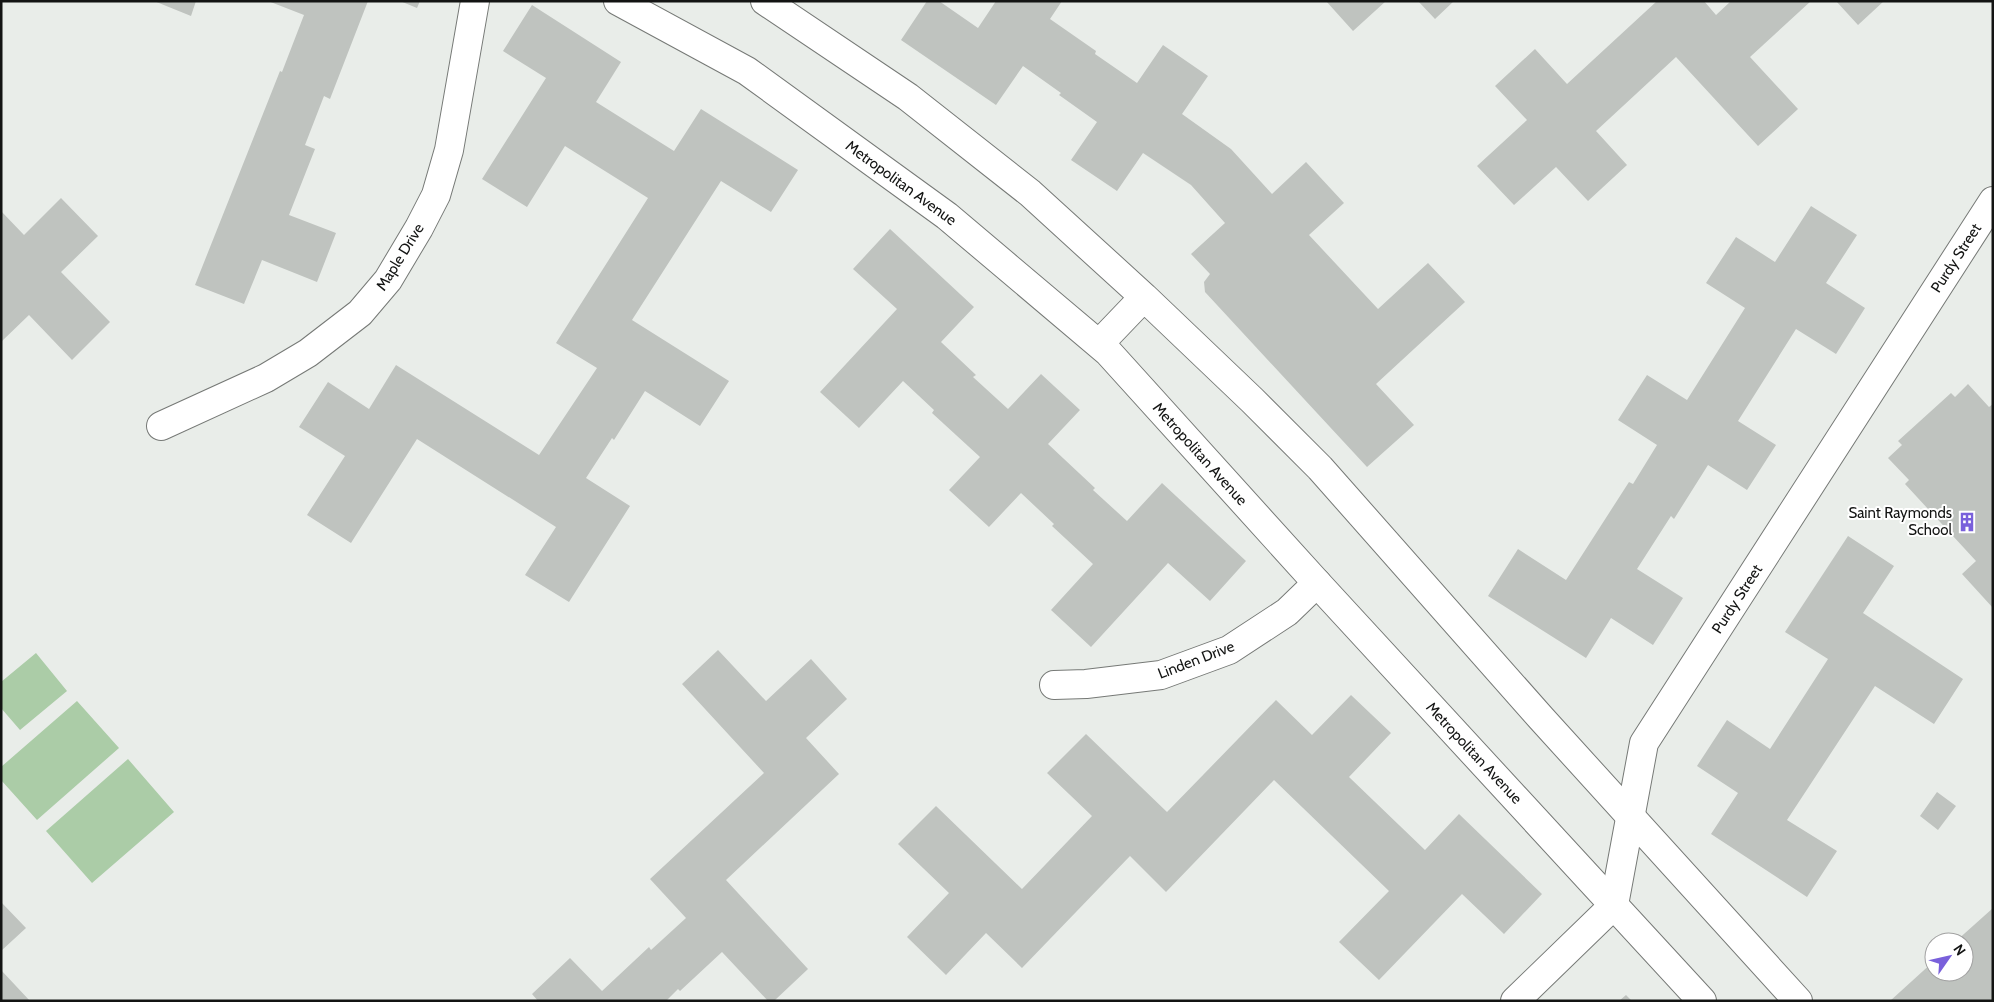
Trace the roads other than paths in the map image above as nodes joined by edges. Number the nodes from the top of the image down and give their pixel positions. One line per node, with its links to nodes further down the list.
1 (475, 1): 7 (street, Maple Drive)
2 (618, 1): 6 (street, Metropolitan Avenue)
3 (779, 5): 5 (street)
4 (1993, 200): 10 (street, Purdy Street)
5 (1144, 297): 6 (street); 10 (street)
6 (1099, 344): 8 (street, Metropolitan Avenue)
7 (161, 426)
8 (1317, 583): 9 (street, Linden Drive); 11 (street, Metropolitan Avenue)
9 (1054, 685)
10 (1632, 817): 11 (street, Purdy Street); 14 (street)
11 (1614, 905): 12 (street); 13 (street, Metropolitan Avenue)
12 (1515, 1001)
13 (1702, 1001)
14 (1798, 1001)

